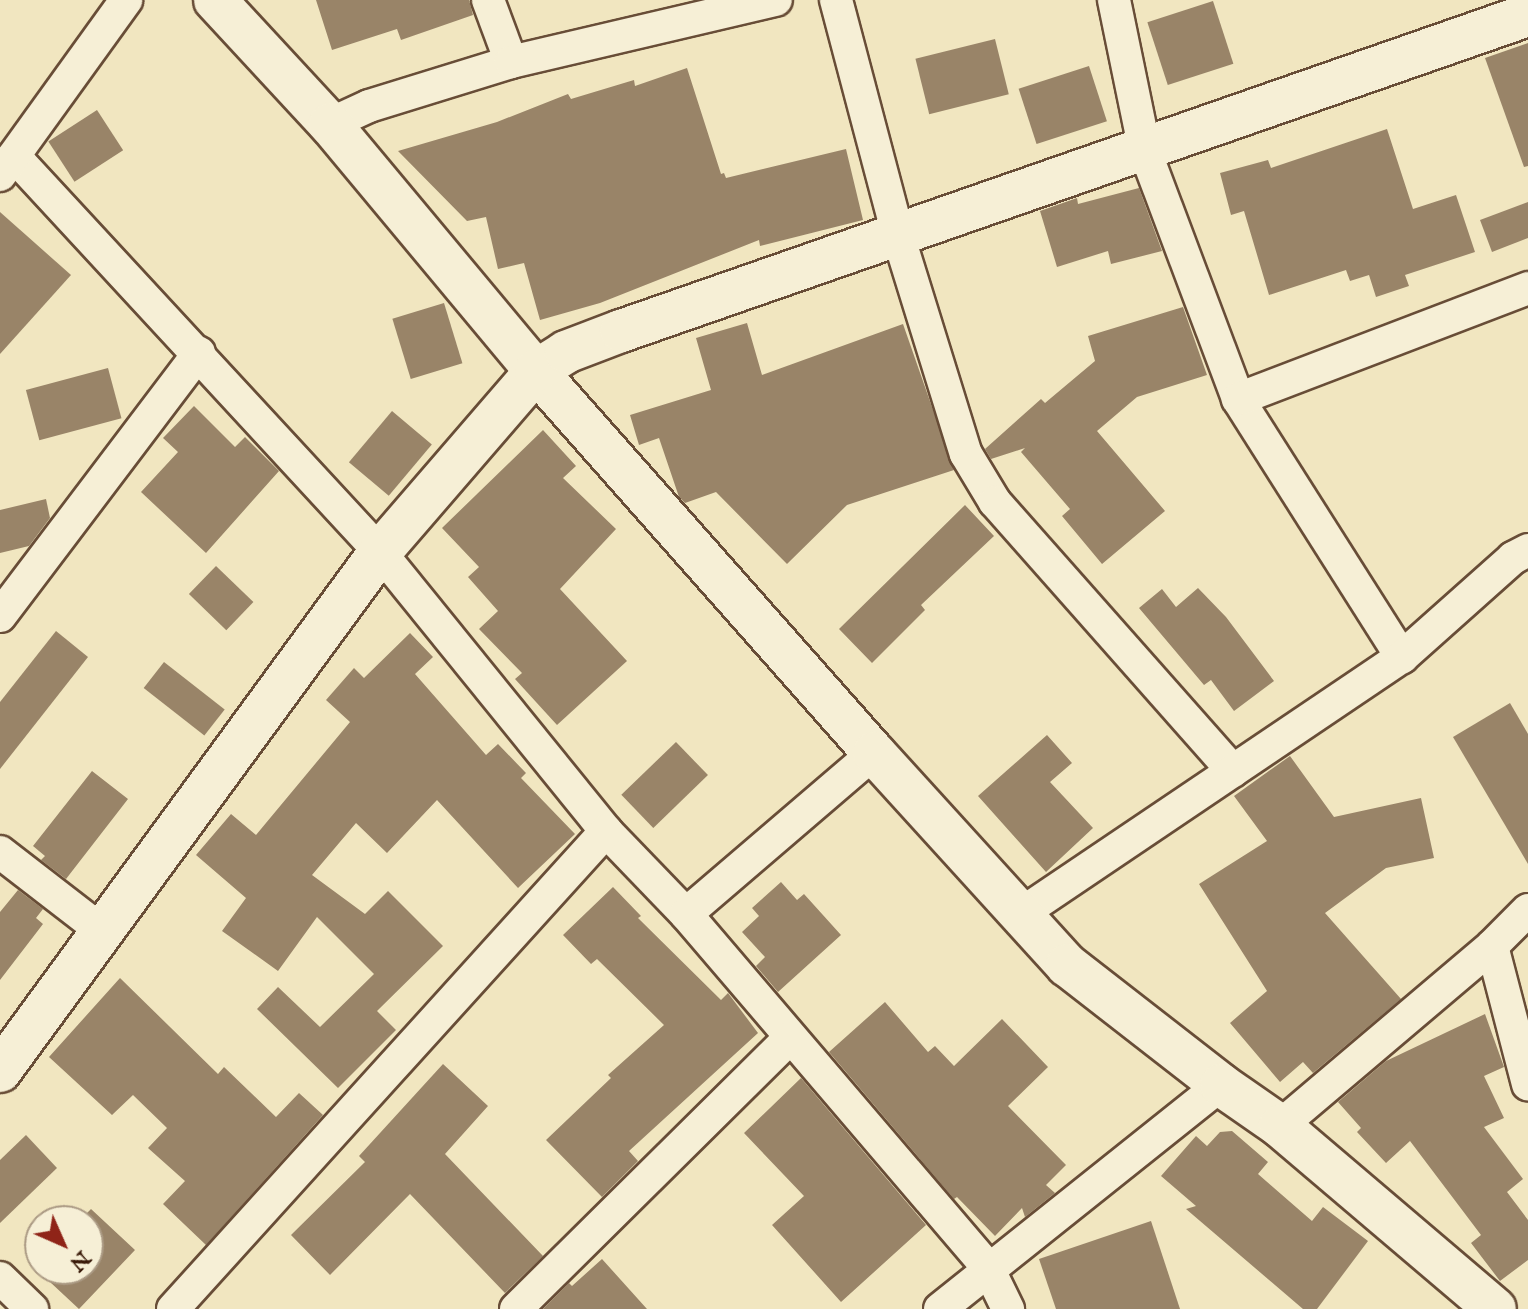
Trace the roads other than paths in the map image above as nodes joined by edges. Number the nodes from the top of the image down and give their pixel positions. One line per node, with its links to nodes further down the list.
1 (126, 0): 11 (street)
2 (215, 0): 9 (street)
3 (488, 0): 8 (street)
4 (776, 0): 8 (street)
5 (836, 0): 12 (street)
6 (1114, 0): 10 (street)
7 (1528, 15): 10 (street)
8 (511, 62): 9 (street)
9 (330, 124): 15 (street)
10 (1145, 151): 12 (street); 16 (street)
11 (7, 165): 14 (street)
12 (898, 235): 15 (street); 22 (street)
13 (1528, 288): 16 (street)
14 (199, 353): 18 (street); 19 (street)
15 (536, 371): 18 (street); 21 (street)
16 (1238, 399): 20 (street)
17 (1528, 550): 20 (street)
18 (380, 552): 23 (street); 28 (street)
19 (0, 616)
20 (1402, 657): 22 (street)
21 (874, 753): 26 (street); 27 (street)
22 (1233, 771): 27 (street)
23 (606, 831): 26 (street); 39 (street)
24 (0, 852): 28 (street)
25 (1528, 910): 29 (street)
26 (686, 914): 30 (street)
27 (1019, 915): 33 (street)
28 (101, 930): 31 (street)
29 (1492, 946): 32 (street); 34 (street)
30 (790, 1038): 35 (street); 40 (street)
31 (0, 1071)
32 (1528, 1084)
33 (1221, 1085): 34 (street); 35 (street)
34 (1280, 1126): 43 (street)
35 (988, 1268): 41 (street); 42 (street)
36 (0, 1278): 38 (street)
37 (1528, 1300): 44 (street)
38 (32, 1309)
39 (173, 1309)
40 (516, 1309)
41 (940, 1309)
42 (1008, 1309)
43 (1495, 1309)
44 (1517, 1309)

